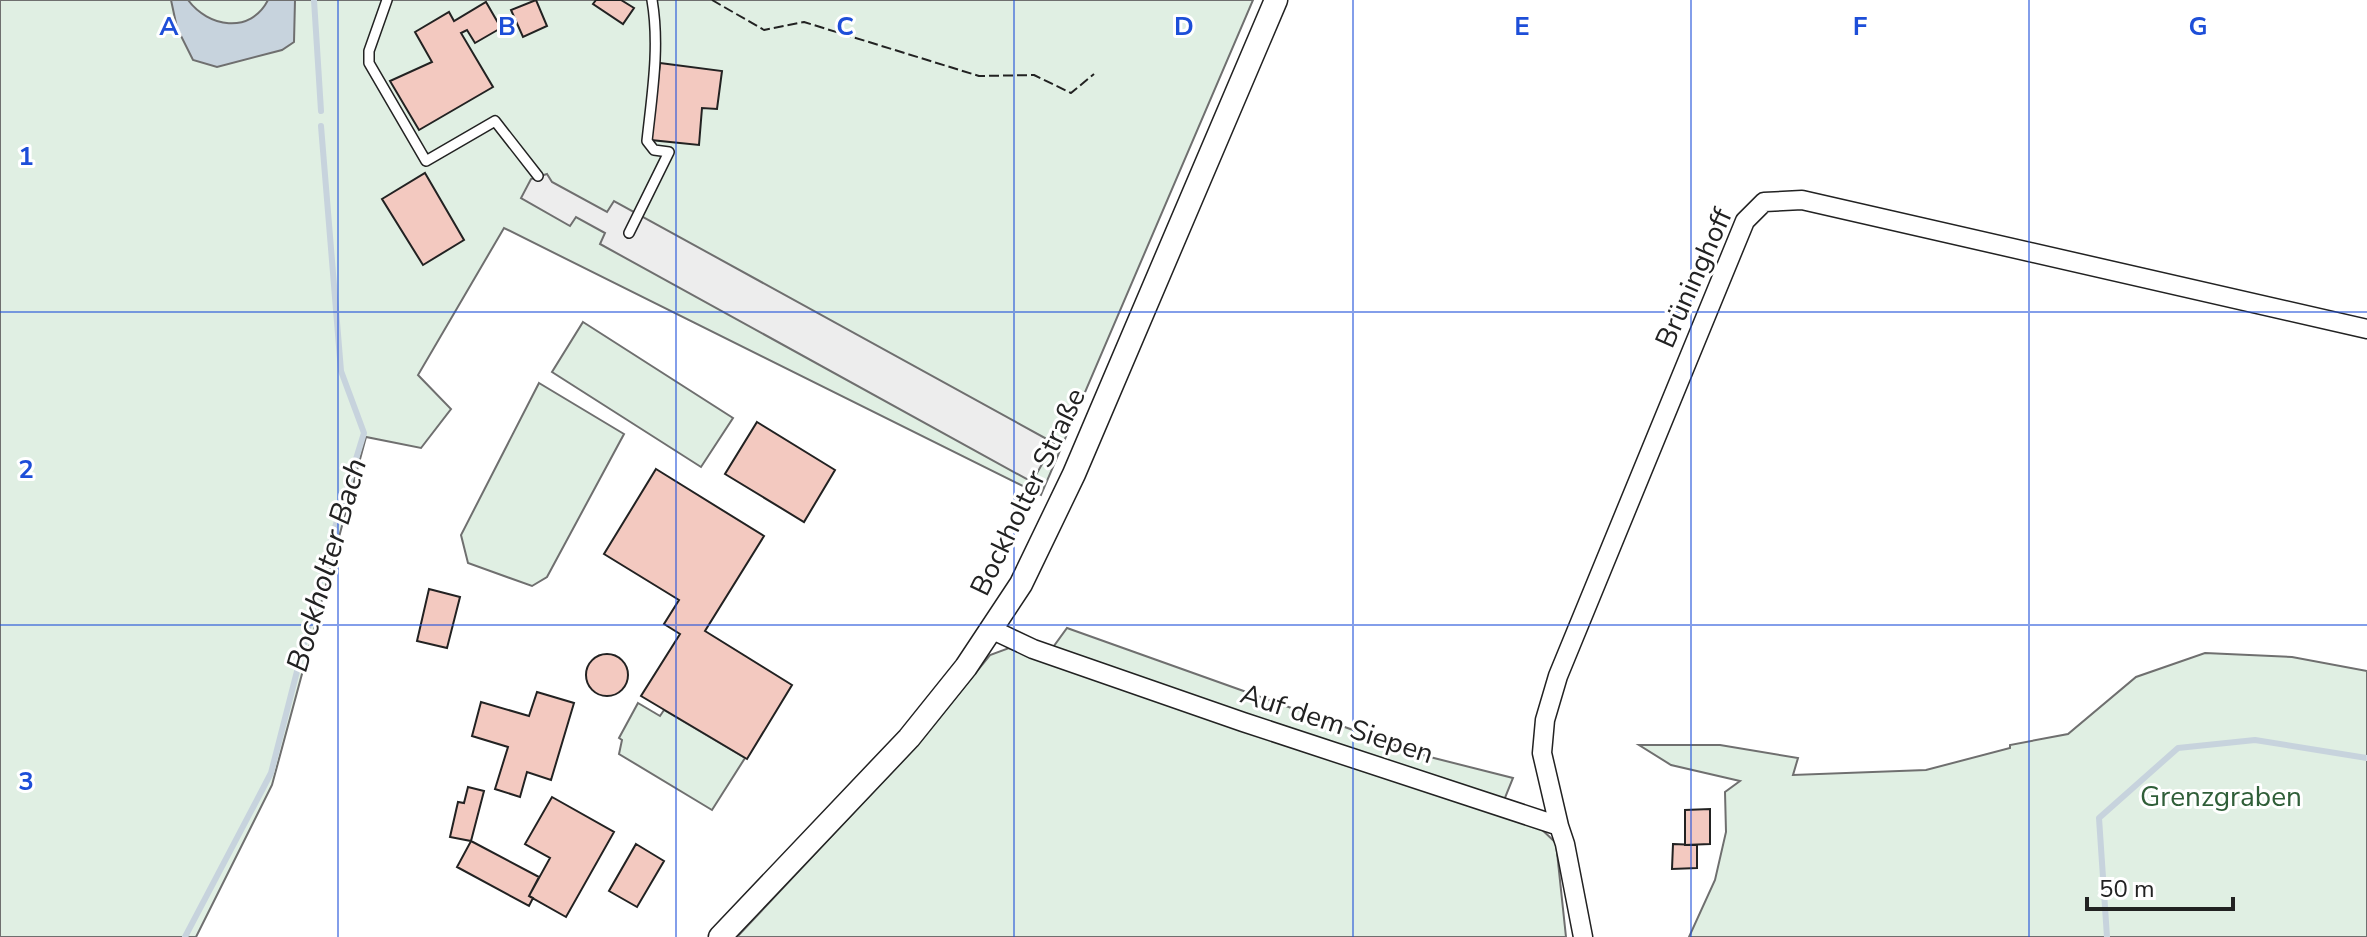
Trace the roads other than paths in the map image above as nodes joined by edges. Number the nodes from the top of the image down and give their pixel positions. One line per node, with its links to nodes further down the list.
1 (387, 0): 4 (lane)
2 (652, 0): 5 (lane)
3 (1276, 0): 7 (street, Bockholter Straße)
4 (538, 176)
5 (629, 233)
6 (2367, 329): 8 (street, Brüninghoff)
7 (993, 630): 8 (street, Auf dem Siepen); 9 (street, Bockholter Straße)
8 (1559, 826): 10 (street)
9 (720, 937)
10 (1583, 937)

